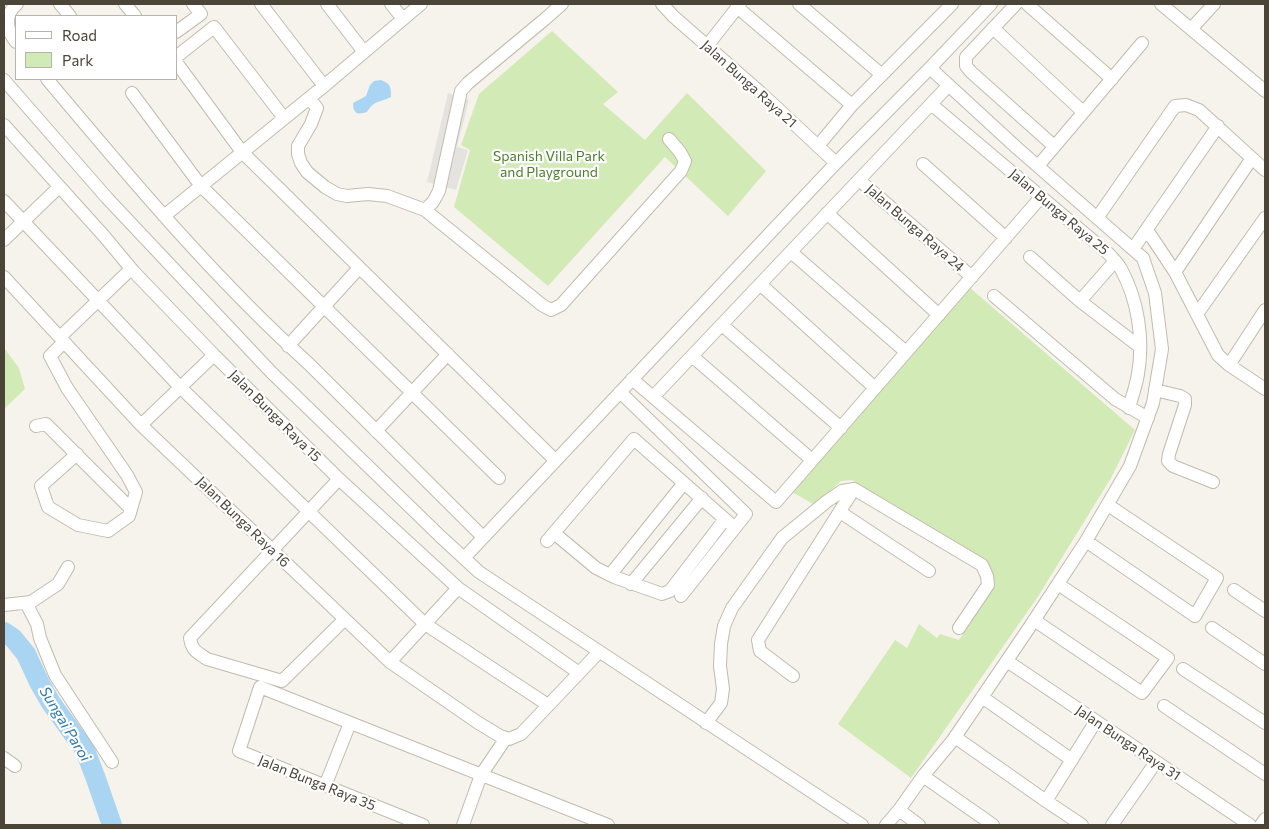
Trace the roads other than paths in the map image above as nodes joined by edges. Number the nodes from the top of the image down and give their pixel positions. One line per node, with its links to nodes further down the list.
1 (17, 4): 25 (street)
2 (60, 4): 19 (street)
3 (125, 4): 20 (street)
4 (193, 4): 24 (street)
5 (261, 4): 36 (street)
6 (327, 4): 28 (street)
7 (390, 4): 21 (street)
8 (421, 4): 21 (street)
9 (562, 4): 61 (street)
10 (662, 4): 27 (street, Jalan Bunga Raya 21)
11 (799, 4): 32 (street)
12 (991, 4): 31 (street)
13 (1016, 4): 22 (street)
14 (1027, 4): 33 (street)
15 (1161, 4): 23 (street)
16 (1214, 4): 23 (street)
17 (738, 6): 27 (street); 42 (street)
18 (944, 7): 32 (street)
19 (69, 15)
20 (134, 15)
21 (403, 19): 28 (street)
22 (993, 28): 43 (street); 49 (street)
23 (1191, 29): 38 (street)
24 (178, 31)
25 (15, 41)
26 (1142, 43): 33 (street)
27 (707, 46): 48 (street, Jalan Bunga Raya 21)
28 (364, 52): 36 (street)
29 (178, 55): 44 (street)
30 (178, 65): 50 (street)
31 (930, 68): 37 (street); 52 (street)
32 (882, 75): 42 (street)
33 (1112, 79): 43 (street)
34 (4, 80): 127 (street)
35 (48, 80): 63 (street)
36 (324, 86): 40 (street)
37 (949, 86): 41 (street); 54 (street)
38 (1265, 91)
39 (132, 93): 57 (street)
40 (309, 98): 44 (street); 61 (street)
41 (931, 104): 56 (street); 59 (street, Jalan Bunga Raya 25)
42 (852, 105): 48 (street)
43 (1084, 112): 49 (street)
44 (284, 118): 50 (street)
45 (4, 125): 58 (street, Jalan Bunga Raya 15)
46 (1218, 126): 51 (street); 64 (street); 67 (street)
47 (669, 139): 61 (street)
48 (818, 146): 52 (street, Jalan Bunga Raya 21)
49 (1054, 146): 54 (street)
50 (242, 152): 57 (street); 74 (street)
51 (1252, 158): 55 (street); 76 (street)
52 (836, 163): 96 (street)
53 (923, 164): 68 (street)
54 (1038, 166): 64 (street)
55 (1265, 170)
56 (859, 180): 62 (street); 78 (street, Jalan Bunga Raya 24)
57 (201, 186): 63 (street); 83 (street)
58 (59, 187): 66 (street); 75 (street, Jalan Bunga Raya 15)
59 (1041, 197): 68 (street); 73 (street, Jalan Bunga Raya 25)
60 (4, 201): 66 (street)
61 (424, 210)
62 (827, 213): 71 (street); 86 (street)
63 (164, 216): 89 (street)
64 (1097, 218): 70 (street)
65 (1265, 218): 85 (street)
66 (23, 222): 69 (street); 81 (street)
67 (1147, 230): 70 (street); 76 (street)
68 (1006, 238): 78 (street)
69 (4, 240)
70 (1133, 250): 100 (street)
71 (791, 252): 79 (street); 91 (street)
72 (1030, 257): 82 (street)
73 (1115, 261): 82 (street); 90 (street, Jalan Bunga Raya 25)
74 (359, 268): 83 (street); 92 (street)
75 (131, 269): 81 (street); 93 (street, Jalan Bunga Raya 15)
76 (1175, 272): 85 (street)
77 (4, 277): 88 (street, Jalan Bunga Raya 16)
78 (972, 277): 86 (street)
79 (760, 284): 87 (street); 98 (street)
80 (994, 296): 104 (street)
81 (98, 301): 88 (street); 97 (street)
82 (1080, 301): 90 (street)
83 (324, 306): 89 (street); 101 (street)
84 (1265, 310): 95 (street)
85 (1197, 314): 95 (street)
86 (939, 315): 91 (street)
87 (722, 324): 94 (street); 108 (street)
88 (62, 339): 106 (street, Jalan Bunga Raya 16); 120 (street)
89 (288, 346): 109 (street)
90 (1140, 347): 104 (street, Jalan Bunga Raya 25)
91 (906, 352): 98 (street)
92 (448, 354): 101 (street); 111 (street)
93 (214, 355): 97 (street); 114 (street, Jalan Bunga Raya 15)
94 (692, 356): 103 (street); 112 (street)
95 (1229, 365): 99 (street)
96 (632, 379): 102 (street); 103 (street)
97 (180, 387): 106 (street); 121 (street)
98 (875, 388): 108 (street)
99 (1265, 389)
100 (1155, 390): 105 (street); 115 (street)
101 (411, 392): 109 (street); 113 (street)
102 (620, 392): 111 (street); 123 (street)
103 (653, 397): 112 (street)
104 (1129, 408): 105 (street)
105 (1148, 418): 119 (street)
106 (141, 425): 126 (street, Jalan Bunga Raya 16)
107 (36, 426): 110 (street)
108 (841, 428): 112 (street)
109 (376, 431): 124 (street)
110 (77, 454): 120 (street); 120 (street)
111 (555, 460): 124 (street)
112 (812, 460)
113 (499, 478)
114 (339, 479): 121 (street); 133 (street, Jalan Bunga Raya 15)
115 (1213, 482)
116 (684, 483): 118 (street); 130 (street); 130 (street)
117 (854, 489): 122 (street); 142 (street); 156 (street)
118 (702, 498): 123 (street); 131 (street)
119 (1108, 505): 125 (street); 125 (street)
120 (131, 509)
121 (308, 512): 126 (street); 141 (street)
122 (840, 512): 129 (street); 150 (street)
123 (730, 524): 131 (street); 135 (street)
124 (483, 537): 127 (street)
125 (1086, 541): 132 (street)
126 (272, 550): 139 (street, Jalan Bunga Raya 16); 139 (street)
127 (464, 558): 144 (street)
128 (68, 567): 136 (street)
129 (929, 571)
130 (610, 575): 131 (street)
131 (631, 584)
132 (1058, 584): 140 (street); 140 (street)
133 (458, 588): 141 (street); 149 (street, Jalan Bunga Raya 15)
134 (1234, 590): 138 (street)
135 (681, 596)
136 (26, 602): 137 (street); 162 (street)
137 (4, 605)
138 (1265, 611)
139 (345, 619): 146 (street, Jalan Bunga Raya 16)
140 (1034, 620): 145 (street)
141 (425, 624): 146 (street); 152 (street)
142 (959, 628)
143 (1212, 628): 147 (street)
144 (599, 652): 149 (street); 156 (street)
145 (1007, 661): 151 (street); 154 (street, Jalan Bunga Raya 31)
146 (390, 662): 159 (street, Jalan Bunga Raya 16)
147 (1265, 664)
148 (1183, 668): 157 (street)
149 (579, 673): 152 (street)
150 (793, 676)
151 (982, 697): 158 (street); 161 (street)
152 (548, 705): 159 (street)
153 (1164, 706): 165 (street)
154 (1096, 721): 161 (street); 163 (street, Jalan Bunga Raya 31)
155 (350, 723): 166 (street); 168 (street); 168 (street, Jalan Bunga Raya 35)
156 (706, 723): 175 (street)
157 (1265, 723)
158 (955, 737): 167 (street); 169 (street)
159 (506, 738): 166 (street)
160 (4, 758): 164 (street)
161 (1072, 760): 169 (street)
162 (112, 762)
163 (1156, 762): 180 (street); 181 (street, Jalan Bunga Raya 31)
164 (15, 766)
165 (1265, 774)
166 (481, 775): 173 (street); 174 (street)
167 (923, 776): 170 (street); 178 (street)
168 (324, 786): 172 (street, Jalan Bunga Raya 35)
169 (1046, 801): 179 (street)
170 (899, 810): 176 (street); 177 (street)
171 (1265, 819): 182 (street)
172 (423, 825)
173 (463, 825)
174 (608, 825)
175 (862, 825)
176 (886, 825)
177 (919, 825)
178 (993, 825)
179 (1082, 825)
180 (1112, 825)
181 (1250, 825)
182 (1261, 825)

